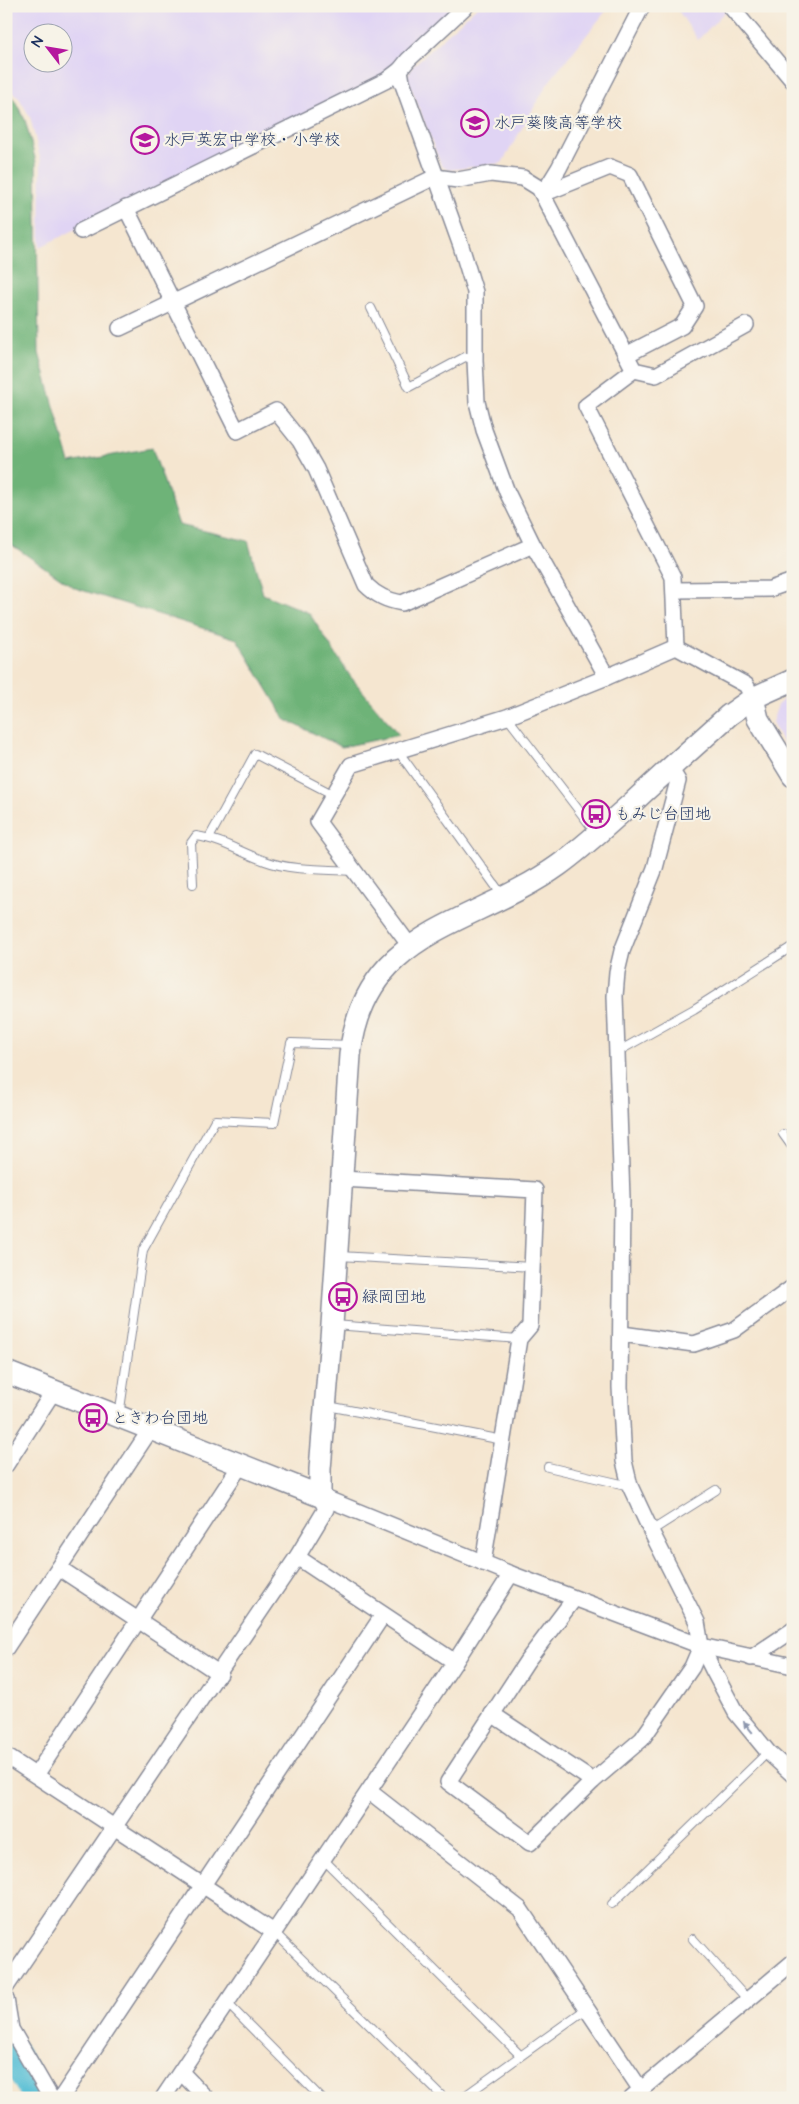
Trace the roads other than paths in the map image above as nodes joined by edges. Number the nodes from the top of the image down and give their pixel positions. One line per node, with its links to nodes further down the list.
1 (466, 6): 4 (street)
2 (642, 6): 7 (street)
3 (730, 6): 5 (street)
4 (400, 70): 6 (street); 8 (street)
5 (793, 81)
6 (435, 177): 7 (street); 10 (street); 15 (street)
7 (543, 194): 14 (street); 14 (street)
8 (126, 208): 9 (street); 10 (street)
9 (81, 231)
10 (174, 303): 13 (street); 17 (street)
11 (371, 308): 15 (lane)
12 (746, 325): 16 (street)
13 (120, 328)
14 (626, 355): 16 (street)
15 (475, 360): 17 (street)
16 (634, 370): 19 (street)
17 (533, 545): 21 (street)
18 (793, 581): 19 (street)
19 (675, 590): 20 (street)
20 (676, 647): 21 (street); 23 (street)
21 (607, 678): 24 (street)
22 (793, 680): 23 (street)
23 (753, 698): 26 (street); 27 (street)
24 (507, 717): 25 (street); 29 (lane)
25 (398, 751): 28 (street); 33 (lane)
26 (670, 768): 29 (street); 37 (street)
27 (793, 776)
28 (332, 794): 30 (lane); 31 (street)
29 (597, 834): 33 (street)
30 (209, 838): 31 (lane); 32 (lane)
31 (356, 871): 34 (street)
32 (193, 884)
33 (503, 897): 34 (street)
34 (410, 946): 36 (street)
35 (793, 946): 37 (lane)
36 (351, 1045): 40 (street); 50 (lane)
37 (617, 1052): 45 (street)
38 (784, 1134): 39 (lane)
39 (793, 1148)
40 (342, 1179): 41 (street); 42 (street)
41 (337, 1256): 42 (lane); 44 (street)
42 (532, 1267): 46 (street)
43 (793, 1287): 45 (street)
44 (332, 1325): 46 (lane); 49 (street)
45 (622, 1334): 56 (street)
46 (519, 1339): 52 (street)
47 (6, 1372): 48 (street)
48 (54, 1392): 50 (street); 53 (street)
49 (326, 1405): 52 (lane); 58 (street)
50 (118, 1418): 51 (street)
51 (150, 1430): 54 (street); 62 (street)
52 (503, 1440): 61 (street)
53 (6, 1465)
54 (240, 1466): 58 (street); 66 (street)
55 (548, 1467): 56 (lane)
56 (630, 1486): 59 (street)
57 (716, 1490): 59 (lane)
58 (320, 1496): 60 (street); 61 (street)
59 (651, 1531): 68 (street)
60 (297, 1557): 65 (street); 73 (street)
61 (483, 1563): 63 (street)
62 (59, 1568): 66 (street); 69 (street)
63 (511, 1574): 64 (street); 71 (street)
64 (574, 1599): 68 (street); 74 (street)
65 (384, 1615): 71 (street); 83 (street)
66 (138, 1621): 73 (street); 77 (street)
67 (793, 1630): 70 (street)
68 (701, 1646): 70 (street); 75 (street, one-way to 68); 79 (street)
69 (6, 1648)
70 (751, 1658): 72 (street)
71 (455, 1662): 80 (street)
72 (793, 1666)
73 (220, 1674): 81 (street)
74 (492, 1714): 79 (street); 79 (street)
75 (768, 1752): 78 (street); 84 (lane)
76 (6, 1756): 77 (street)
77 (36, 1775): 81 (street)
78 (793, 1775)
79 (594, 1781)
80 (369, 1791): 82 (street); 92 (street)
81 (115, 1828): 83 (street); 88 (street)
82 (323, 1859): 85 (street); 93 (lane)
83 (202, 1885): 85 (street); 97 (street)
84 (612, 1904)
85 (274, 1932): 91 (street); 101 (lane)
86 (694, 1938): 90 (lane)
87 (793, 1962): 90 (street)
88 (6, 1987)
89 (6, 1999): 96 (street)
90 (748, 2000): 95 (street)
91 (227, 2003): 94 (street); 100 (lane)
92 (586, 2009): 93 (lane); 95 (street)
93 (520, 2055): 102 (lane)
94 (181, 2072): 98 (street); 99 (street)
95 (636, 2094)
96 (51, 2098)
97 (61, 2098)
98 (164, 2098)
99 (206, 2098)
100 (321, 2098)
101 (444, 2098)
102 (462, 2098)

